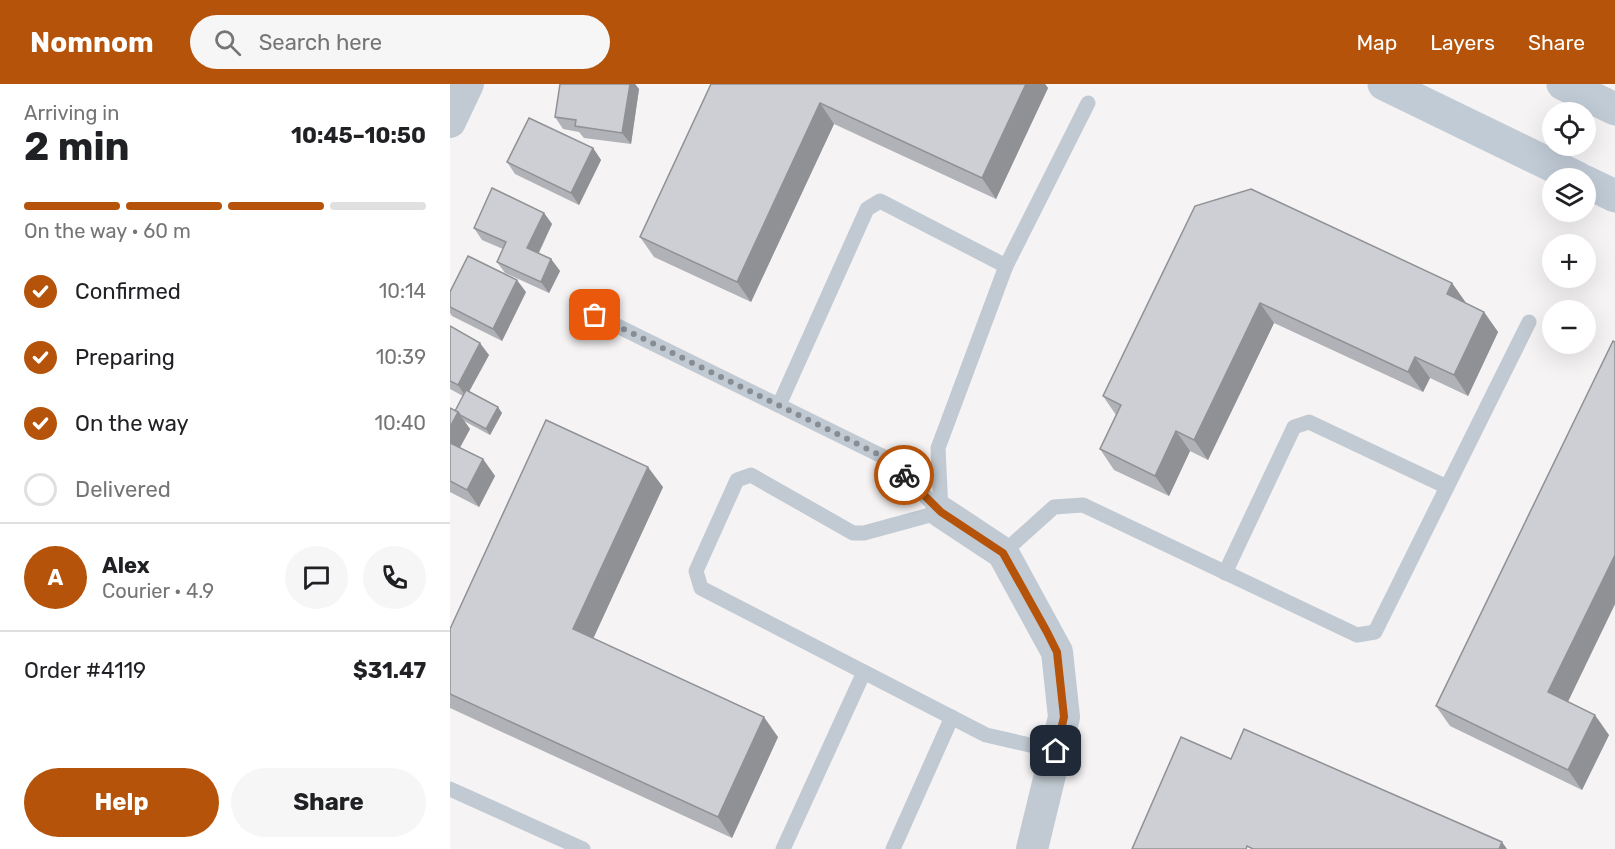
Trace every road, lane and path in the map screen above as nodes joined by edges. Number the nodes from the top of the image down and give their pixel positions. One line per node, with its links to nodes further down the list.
1 (468, 84): 6 (street)
2 (1384, 84): 7 (main road)
3 (1563, 84): 5 (main road)
4 (1088, 104): 10 (lane)
5 (1615, 109)
6 (450, 122)
7 (1557, 168)
8 (1596, 187): 9 (main road)
9 (1615, 196)
10 (1006, 266): 13 (lane); 15 (lane)
11 (595, 315): 13 (lane)
12 (1529, 322): 14 (lane)
13 (779, 405): 15 (lane)
14 (1448, 487): 17 (lane); 17 (lane)
15 (941, 512): 16 (street); 18 (lane)
16 (1003, 553): 17 (lane); 20 (street)
17 (1226, 573)
18 (864, 672): 19 (lane); 23 (lane)
19 (952, 717): 20 (lane); 24 (lane)
20 (1056, 751): 25 (street)
21 (450, 789): 22 (lane)
22 (583, 849)
23 (783, 849)
24 (893, 849)
25 (1032, 849)

